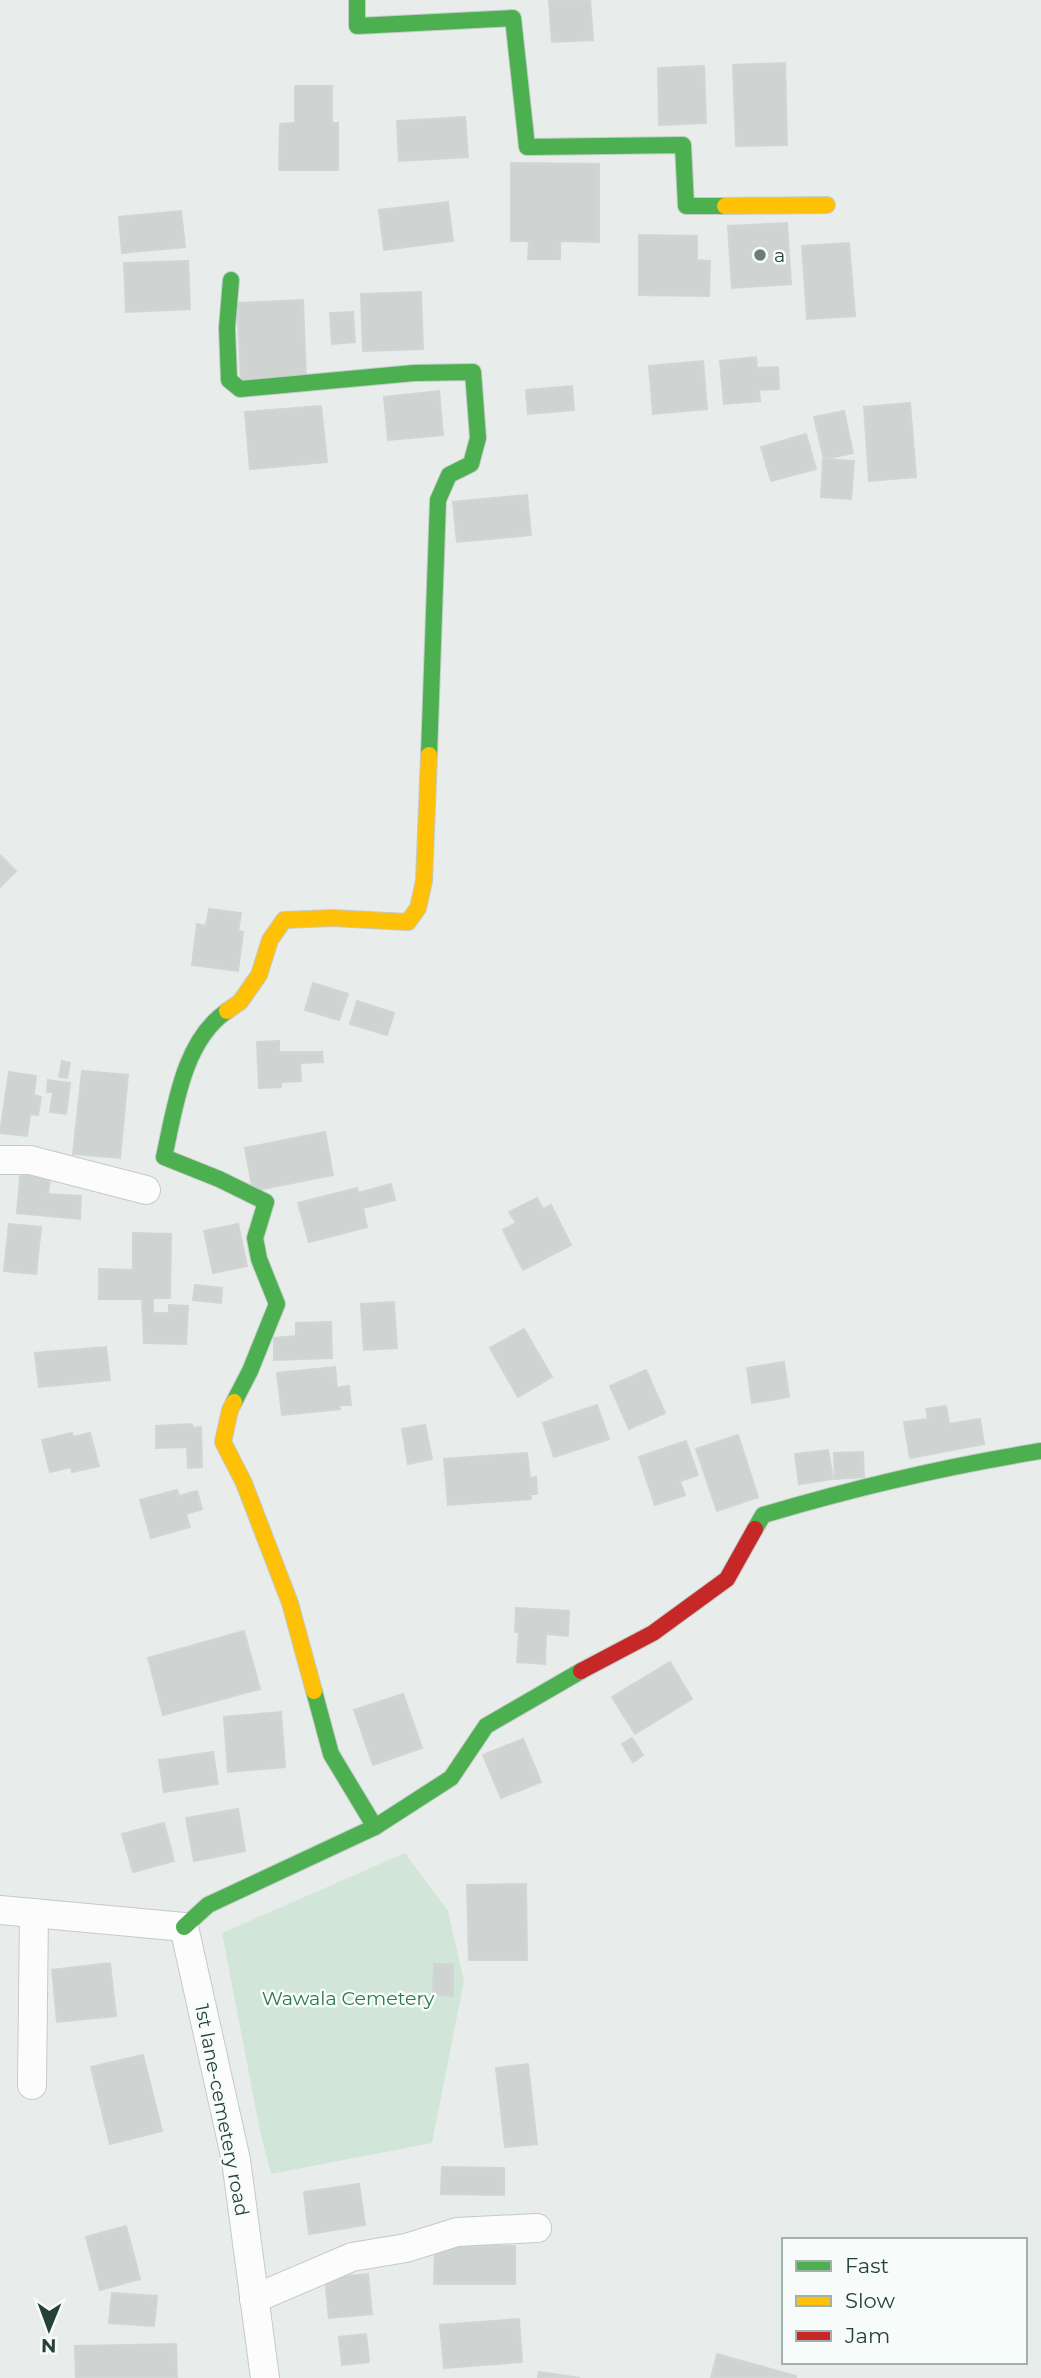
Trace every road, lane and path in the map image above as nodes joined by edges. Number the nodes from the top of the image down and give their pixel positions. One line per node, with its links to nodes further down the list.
1 (357, 0): 2 (street)
2 (827, 205)
3 (231, 280): 7 (street)
4 (0, 1160): 5 (street)
5 (146, 1190)
6 (1041, 1451): 7 (street)
7 (374, 1827): 10 (street)
8 (0, 1910): 9 (street)
9 (33, 1913): 10 (street); 11 (street)
10 (184, 1927): 13 (street, 1st lane-cemetery road)
11 (32, 2085)
12 (537, 2228): 13 (street)
13 (254, 2299): 14 (street, 1st lane-cemetery road)
14 (265, 2378)

